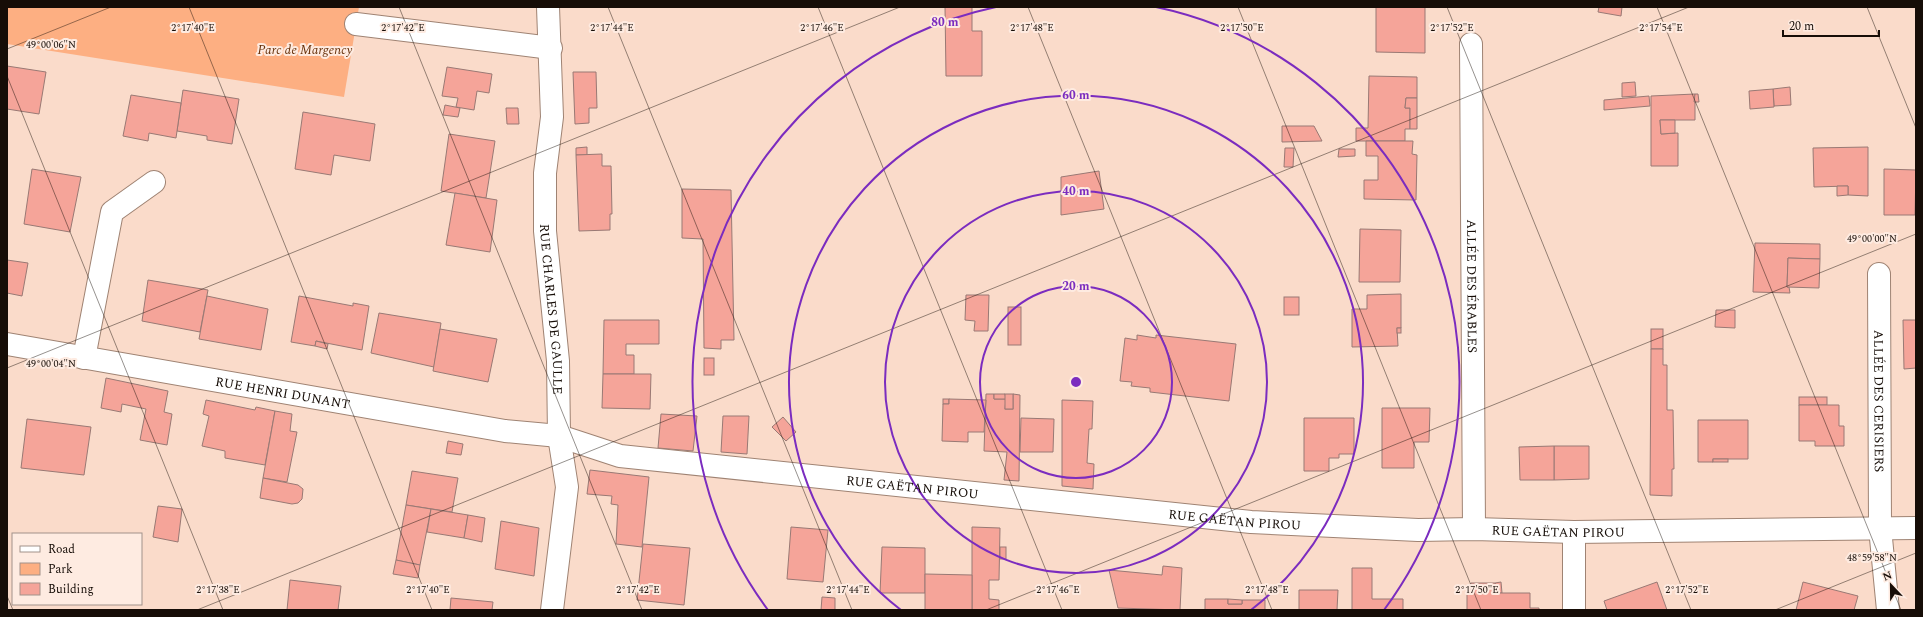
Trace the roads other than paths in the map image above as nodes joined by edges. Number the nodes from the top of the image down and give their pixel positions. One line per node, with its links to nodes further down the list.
1 (548, 7): 4 (street, RUE CHARLES DE GAULLE)
2 (356, 24): 4 (street)
3 (1471, 44): 12 (street, ALLÉE DES ÉRABLES)
4 (551, 48): 9 (street, RUE CHARLES DE GAULLE)
5 (154, 182): 8 (street)
6 (1879, 274): 10 (street, ALLÉE DES CERISIERS)
7 (7, 344): 8 (street, RUE HENRI DUNANT)
8 (84, 358): 9 (street, RUE HENRI DUNANT)
9 (559, 436): 12 (street, RUE GAËTAN PIROU); 14 (street, RUE CHARLES DE GAULLE)
10 (1880, 528): 11 (street, RUE GAËTAN PIROU); 13 (street, RUE GAËTAN PIROU); 16 (street, ALLÉE DES CERISIERS)
11 (1916, 528)
12 (1474, 529): 13 (street, RUE GAËTAN PIROU)
13 (1574, 532): 15 (street)
14 (552, 610)
15 (1574, 610)
16 (1888, 610)

